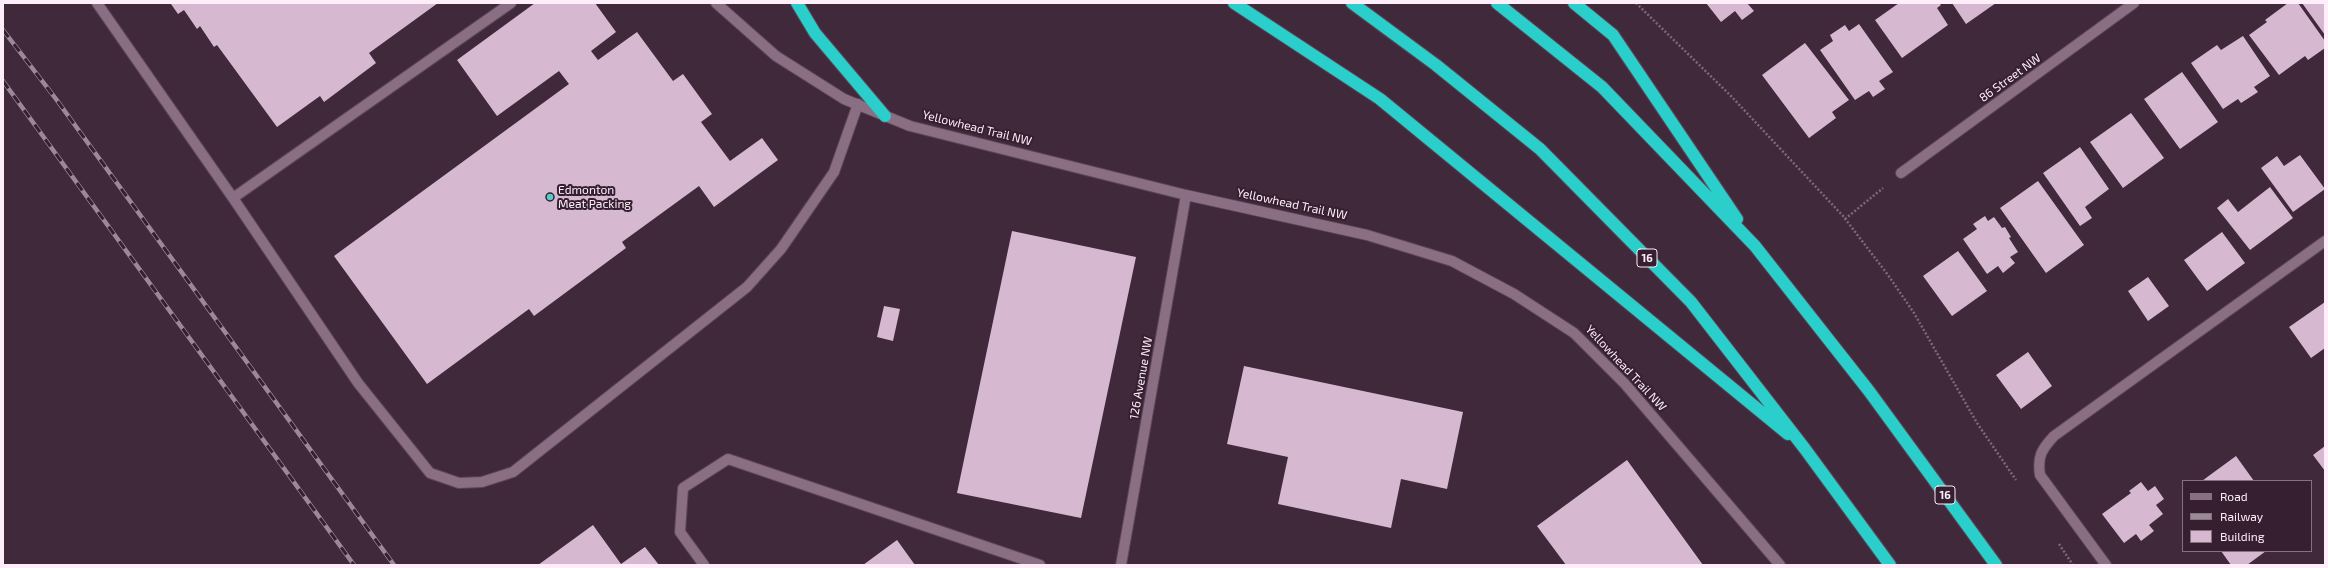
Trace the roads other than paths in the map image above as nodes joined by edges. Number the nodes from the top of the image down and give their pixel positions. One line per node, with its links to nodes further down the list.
1 (96, 3): 14 (street)
2 (511, 3): 14 (street)
3 (716, 3): 10 (street, Yellowhead Trail NW)
4 (797, 3): 11 (highway)
5 (1234, 3): 17 (highway)
6 (1352, 3): 17 (highway, 16)
7 (1497, 3): 16 (highway, 16)
8 (1574, 3): 16 (highway)
9 (2134, 3): 12 (street, 86 Street NW)
10 (858, 104): 11 (street, Yellowhead Trail NW); 14 (street)
11 (885, 116): 13 (street, Yellowhead Trail NW)
12 (1901, 173)
13 (1186, 195): 20 (street, 126 Avenue NW); 21 (street, Yellowhead Trail NW)
14 (233, 198)
15 (2325, 241): 24 (street)
16 (1755, 246): 23 (highway, 16)
17 (1805, 449): 22 (highway, 16)
18 (704, 565): 19 (street)
19 (1040, 565)
20 (1121, 565)
21 (1780, 565)
22 (1890, 565)
23 (1996, 565)
24 (2106, 565)

